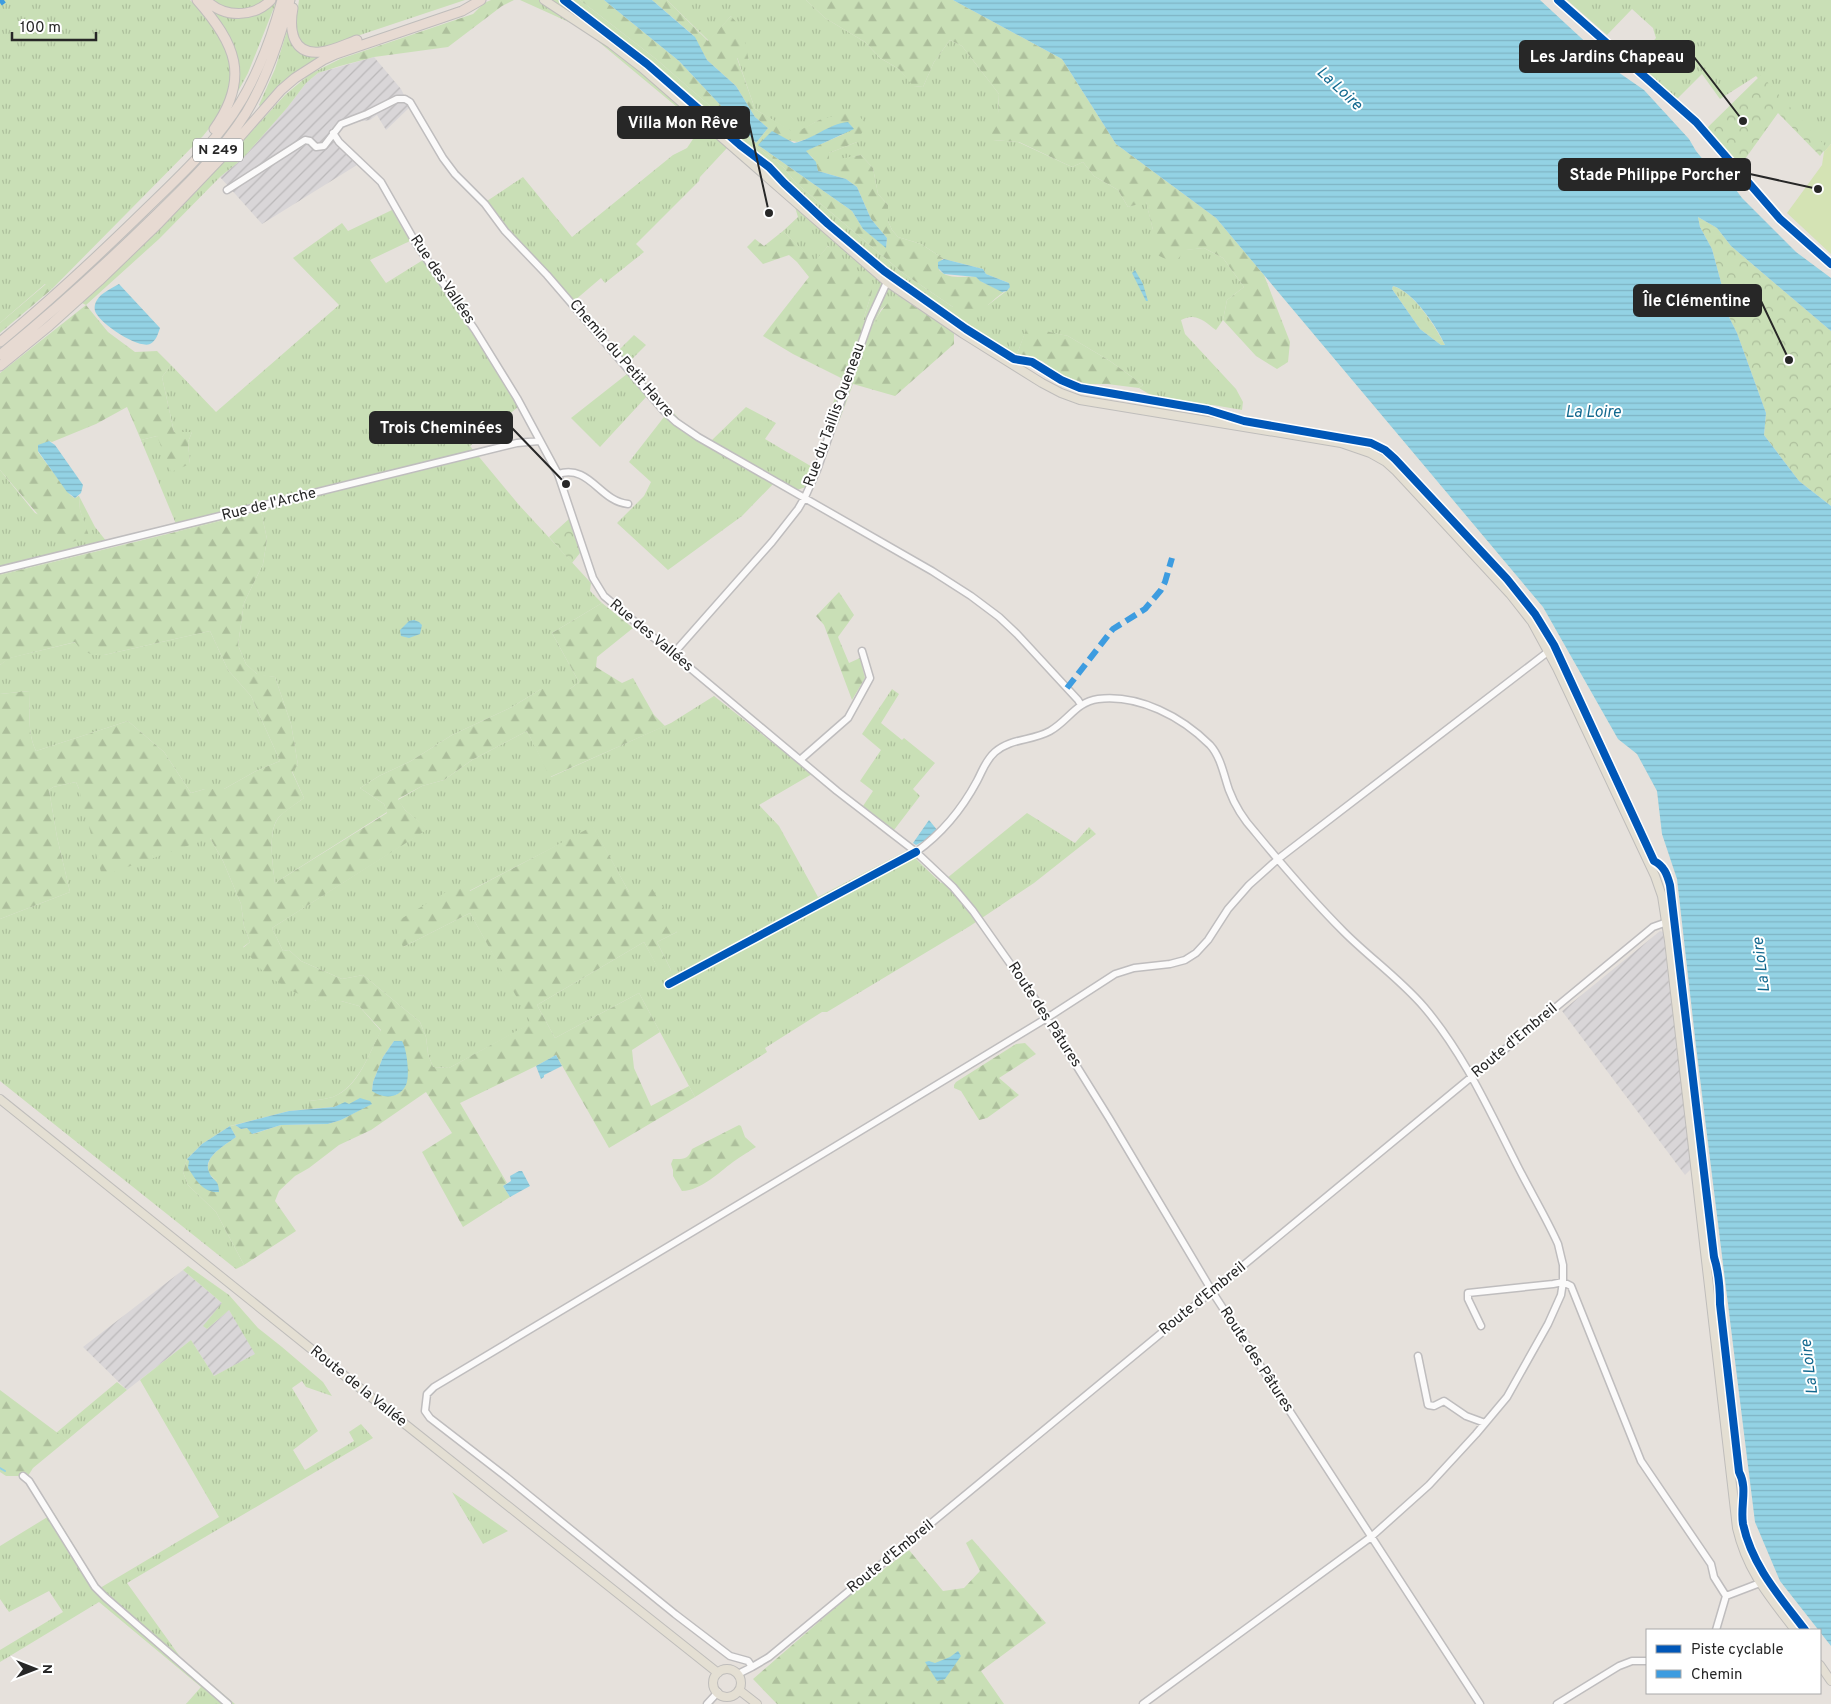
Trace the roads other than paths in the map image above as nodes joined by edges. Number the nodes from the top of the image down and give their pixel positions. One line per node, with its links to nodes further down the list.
1 (197, 0): 13 (highway)
2 (206, 0): 3 (highway)
3 (271, 0)
4 (282, 0): 13 (highway, N 249)
5 (290, 0): 17 (highway, N 249)
6 (294, 0): 7 (highway)
7 (471, 0)
8 (481, 0): 18 (highway)
9 (538, 0): 11 (main road)
10 (544, 0): 11 (main road)
11 (559, 9): 15 (main road)
12 (333, 134): 14 (street, Chemin du Petit Havre); 19 (street, Rue des Vallées); 21 (street, Chemin du Petit Havre)
13 (193, 160): 16 (highway, N 249)
14 (227, 190)
15 (887, 282): 21 (street, Rue du Taillis Queneau); 25 (main road)
16 (0, 342)
17 (0, 355)
18 (0, 366)
19 (539, 441): 20 (street, Rue des Vallées); 23 (street, Rue de l'Arche)
20 (558, 474): 22 (street); 26 (street, Rue des Vallées)
21 (805, 497): 26 (street, Rue du Taillis Queneau); 27 (street, Chemin du Petit Havre)
22 (628, 504)
23 (0, 570)
24 (862, 651): 28 (street)
25 (1549, 652): 30 (street); 32 (main road)
26 (673, 654): 28 (street, Rue des Vallées)
27 (1081, 705): 29 (street); 30 (street)
28 (800, 760): 29 (street, Rue des Vallées)
29 (916, 852): 31 (street, Rue des Vallées)
30 (1278, 859): 33 (street); 34 (street)
31 (973, 910): 33 (street, Route des Pâtures)
32 (1667, 922): 34 (street, Route d'Embreil); 43 (main road)
33 (1047, 1018): 37 (street, Route des Pâtures); 49 (street)
34 (1472, 1077): 36 (street); 37 (street, Route d'Embreil)
35 (0, 1099): 50 (main road, Route de la Vallée)
36 (1562, 1282): 38 (street); 40 (street); 44 (street)
37 (1212, 1291): 42 (street, Route des Pâtures); 49 (street, Route d'Embreil)
38 (1481, 1326)
39 (1418, 1356): 40 (street)
40 (1485, 1423): 42 (street)
41 (23, 1476): 55 (street)
42 (1371, 1537): 58 (street); 59 (street, Route des Pâtures)
43 (1760, 1583): 44 (street); 46 (main road)
44 (1726, 1596): 45 (street)
45 (1716, 1629)
46 (1794, 1629)
47 (1646, 1661): 60 (street)
48 (1821, 1666): 52 (main road)
49 (752, 1668): 51 (street, Route d'Embreil)
50 (718, 1673): 51 (main road); 54 (main road)
51 (738, 1674): 53 (main road)
52 (1831, 1680)
53 (739, 1690): 54 (main road); 57 (main road)
54 (718, 1692): 56 (street)
55 (228, 1704)
56 (707, 1704)
57 (757, 1704)
58 (1143, 1704)
59 (1480, 1704)
60 (1557, 1704)

